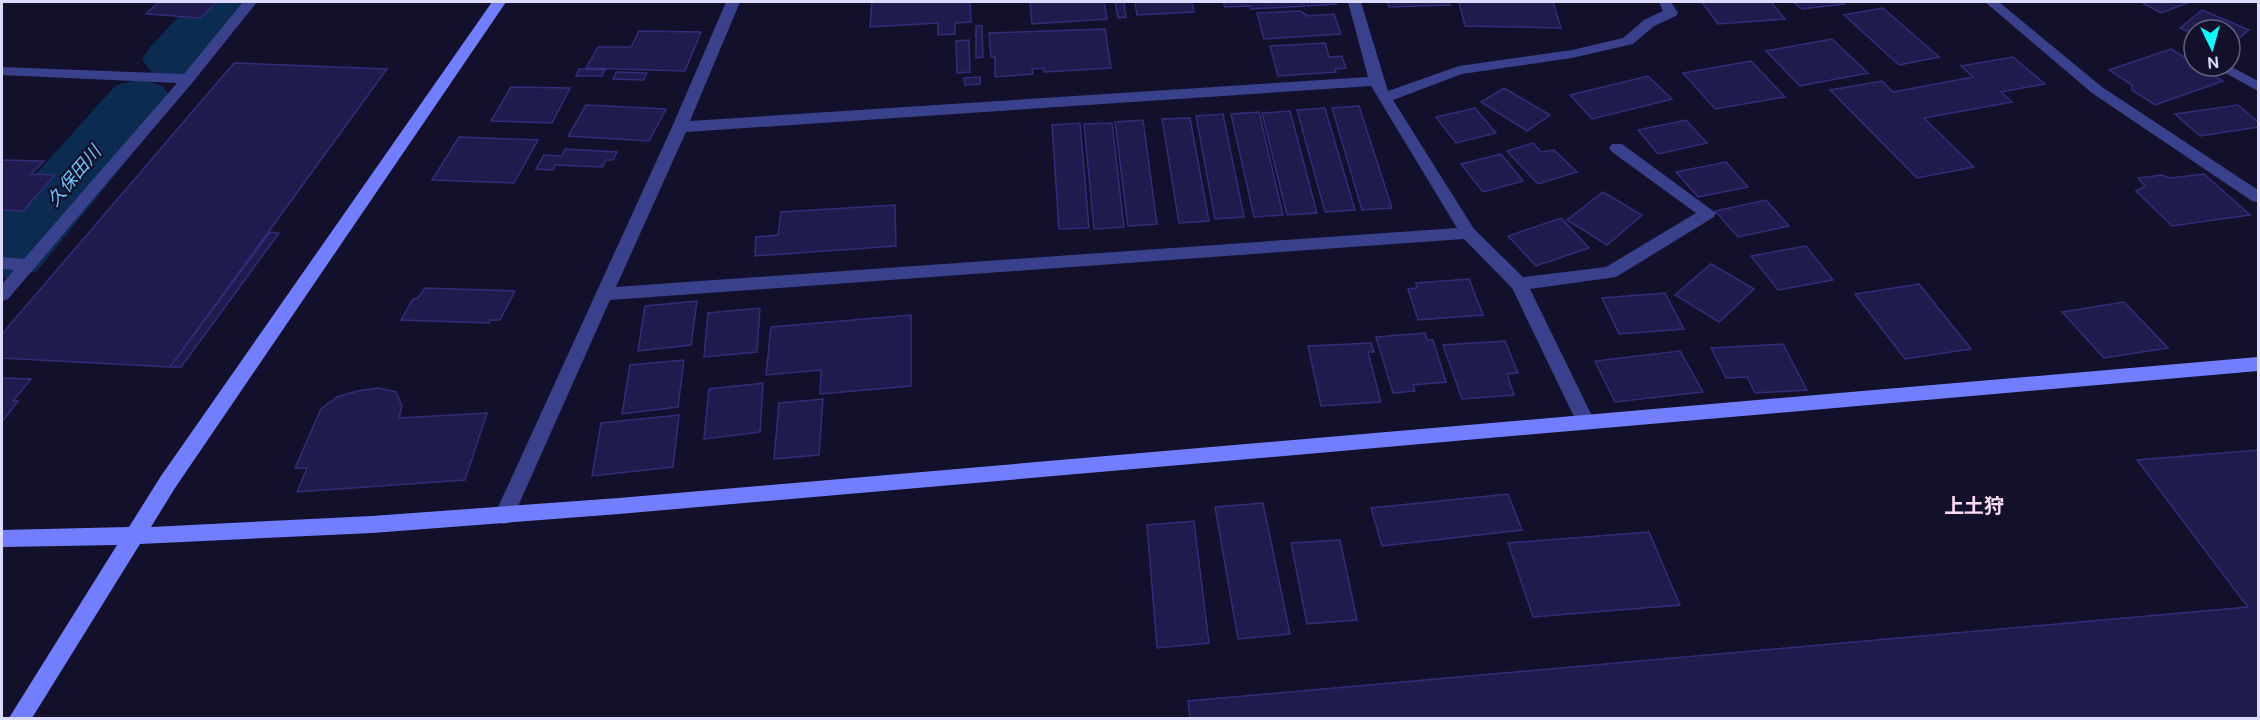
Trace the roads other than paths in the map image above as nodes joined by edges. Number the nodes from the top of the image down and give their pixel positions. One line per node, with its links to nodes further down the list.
1 (250, 2): 9 (street)
2 (499, 2): 25 (street)
3 (733, 2): 13 (street)
4 (1354, 2): 10 (street)
5 (1665, 2): 12 (street)
6 (1991, 2): 15 (street)
7 (2, 71): 9 (street)
8 (2242, 78): 11 (street)
9 (188, 79): 18 (street)
10 (1376, 81): 12 (street); 13 (street)
11 (2259, 87)
12 (1384, 98): 16 (street)
13 (680, 127): 20 (street)
14 (1617, 148): 19 (street)
15 (2259, 197)
16 (1468, 233): 19 (street); 20 (street)
17 (2, 263): 18 (street)
18 (27, 265): 21 (street)
19 (1520, 284): 23 (street)
20 (605, 294): 24 (street)
21 (2, 295)
22 (2259, 364): 23 (street)
23 (1584, 420): 24 (street)
24 (504, 516): 25 (street)
25 (131, 537): 26 (street); 27 (street)
26 (2, 538)
27 (20, 718)

